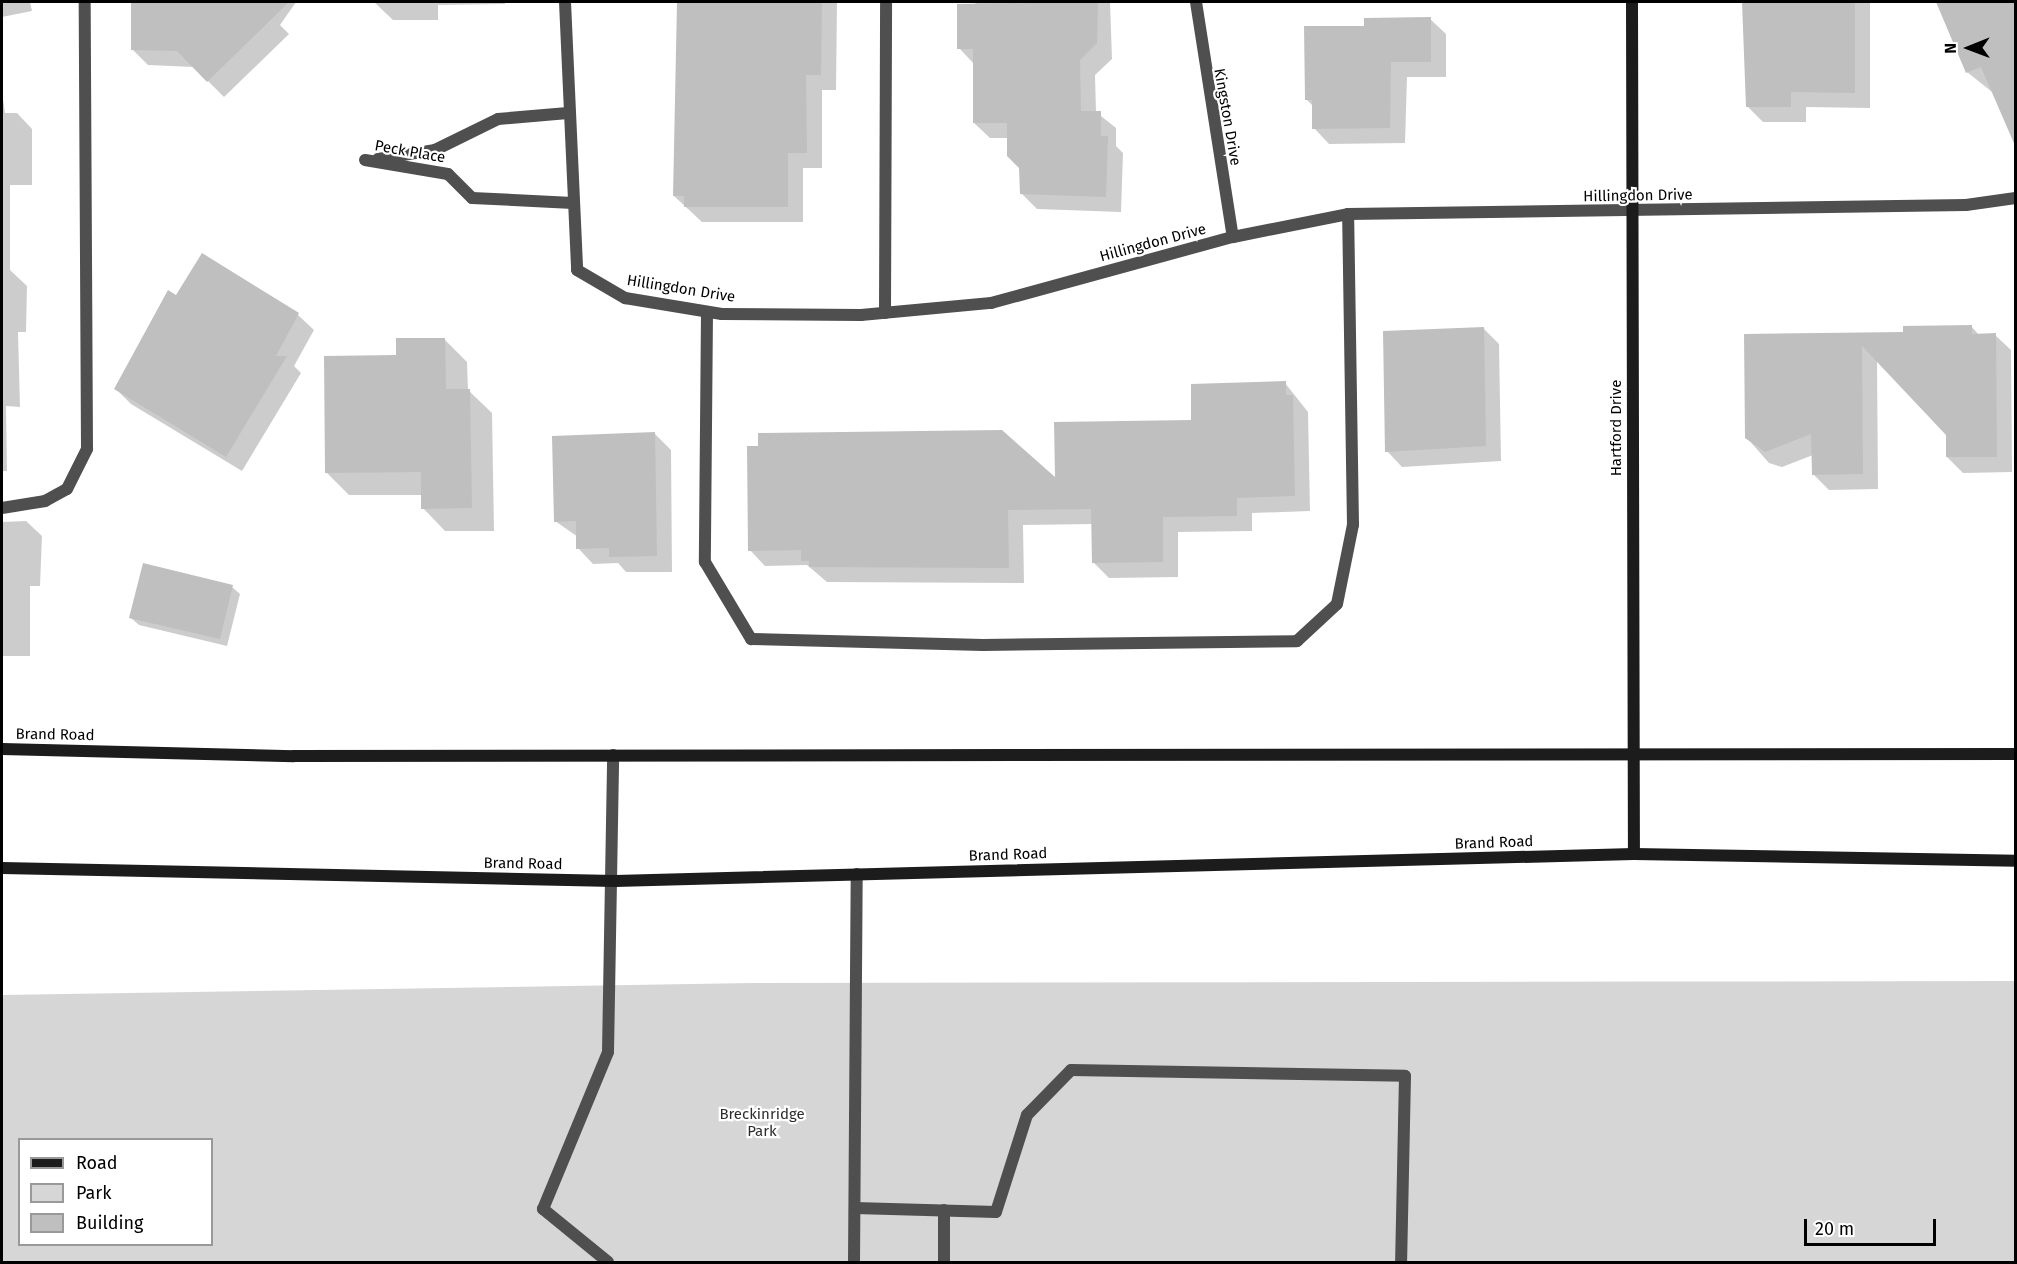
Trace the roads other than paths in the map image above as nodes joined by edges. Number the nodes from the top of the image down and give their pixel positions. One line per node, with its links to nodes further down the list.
1 (85, 2): 14 (street)
2 (565, 2): 6 (street, Hillingdon Drive)
3 (886, 2): 13 (street)
4 (1196, 2): 11 (street, Kingston Drive)
5 (1632, 2): 9 (main road, Hartford Drive)
6 (568, 112): 8 (street, Hillingdon Drive); 8 (street, Peck Place)
7 (2016, 198): 9 (street, Hillingdon Drive)
8 (573, 203): 12 (street, Hillingdon Drive)
9 (1631, 212): 10 (street, Hillingdon Drive); 16 (main road, Hartford Drive)
10 (1348, 214): 11 (street, Hillingdon Drive); 12 (street)
11 (1233, 237): 13 (street, Hillingdon Drive)
12 (707, 312): 13 (street, Hillingdon Drive)
13 (885, 313)
14 (2, 508)
15 (2, 749): 18 (main road, Brand Road)
16 (1632, 752): 17 (main road, Brand Road); 18 (main road, Brand Road); 19 (main road, Hartford Drive)
17 (2016, 754)
18 (613, 755): 23 (street)
19 (1634, 854): 20 (main road, Brand Road); 22 (main road, Brand Road)
20 (2016, 861)
21 (2, 868): 23 (main road, Brand Road)
22 (857, 874): 23 (main road, Brand Road); 24 (street)
23 (615, 881): 26 (street)
24 (855, 1208): 25 (street); 27 (street)
25 (944, 1210): 28 (street); 29 (street)
26 (608, 1263)
27 (854, 1263)
28 (944, 1263)
29 (1401, 1263)

